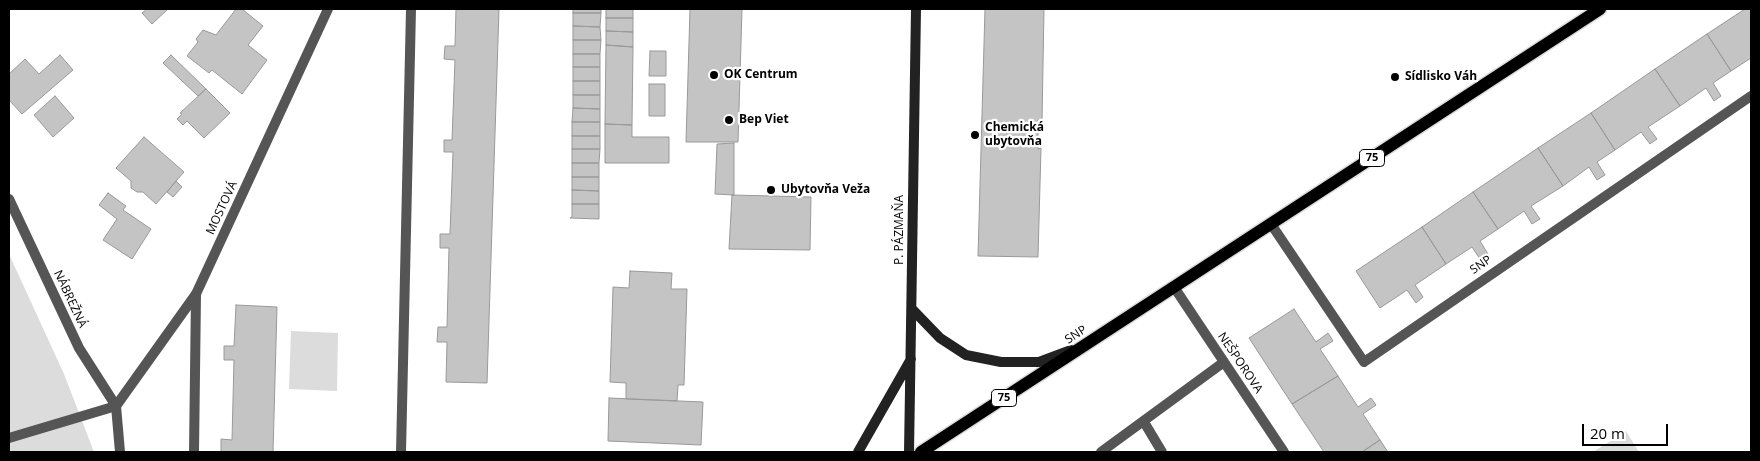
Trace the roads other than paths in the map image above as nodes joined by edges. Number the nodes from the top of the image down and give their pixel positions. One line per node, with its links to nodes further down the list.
1 (328, 9): 9 (street, MOSTOVÁ)
2 (411, 9): 19 (street)
3 (916, 9): 10 (main road, P. PÁZMAŇA)
4 (1600, 9): 7 (main road, SNP / 75)
5 (1751, 96): 7 (street, SNP)
6 (9, 199): 14 (street, NÁBREŽNÁ)
7 (1271, 224): 8 (main road, SNP / 75)
8 (1174, 287): 11 (main road, SNP / 75); 13 (street, NEŠPOROVA)
9 (196, 294): 14 (street, MOSTOVÁ); 18 (street)
10 (912, 309): 11 (main road); 12 (main road, P. PÁZMAŇA)
11 (1088, 344): 22 (main road, SNP / 75)
12 (912, 358): 20 (main road); 21 (main road, P. PÁZMAŇA)
13 (1224, 362): 15 (street); 25 (street, NEŠPOROVA)
14 (116, 406): 16 (street); 17 (street)
15 (1144, 422): 23 (street); 24 (street)
16 (9, 438)
17 (120, 452)
18 (194, 452)
19 (401, 452)
20 (858, 452)
21 (909, 452)
22 (921, 452)
23 (1101, 452)
24 (1162, 452)
25 (1284, 452)

